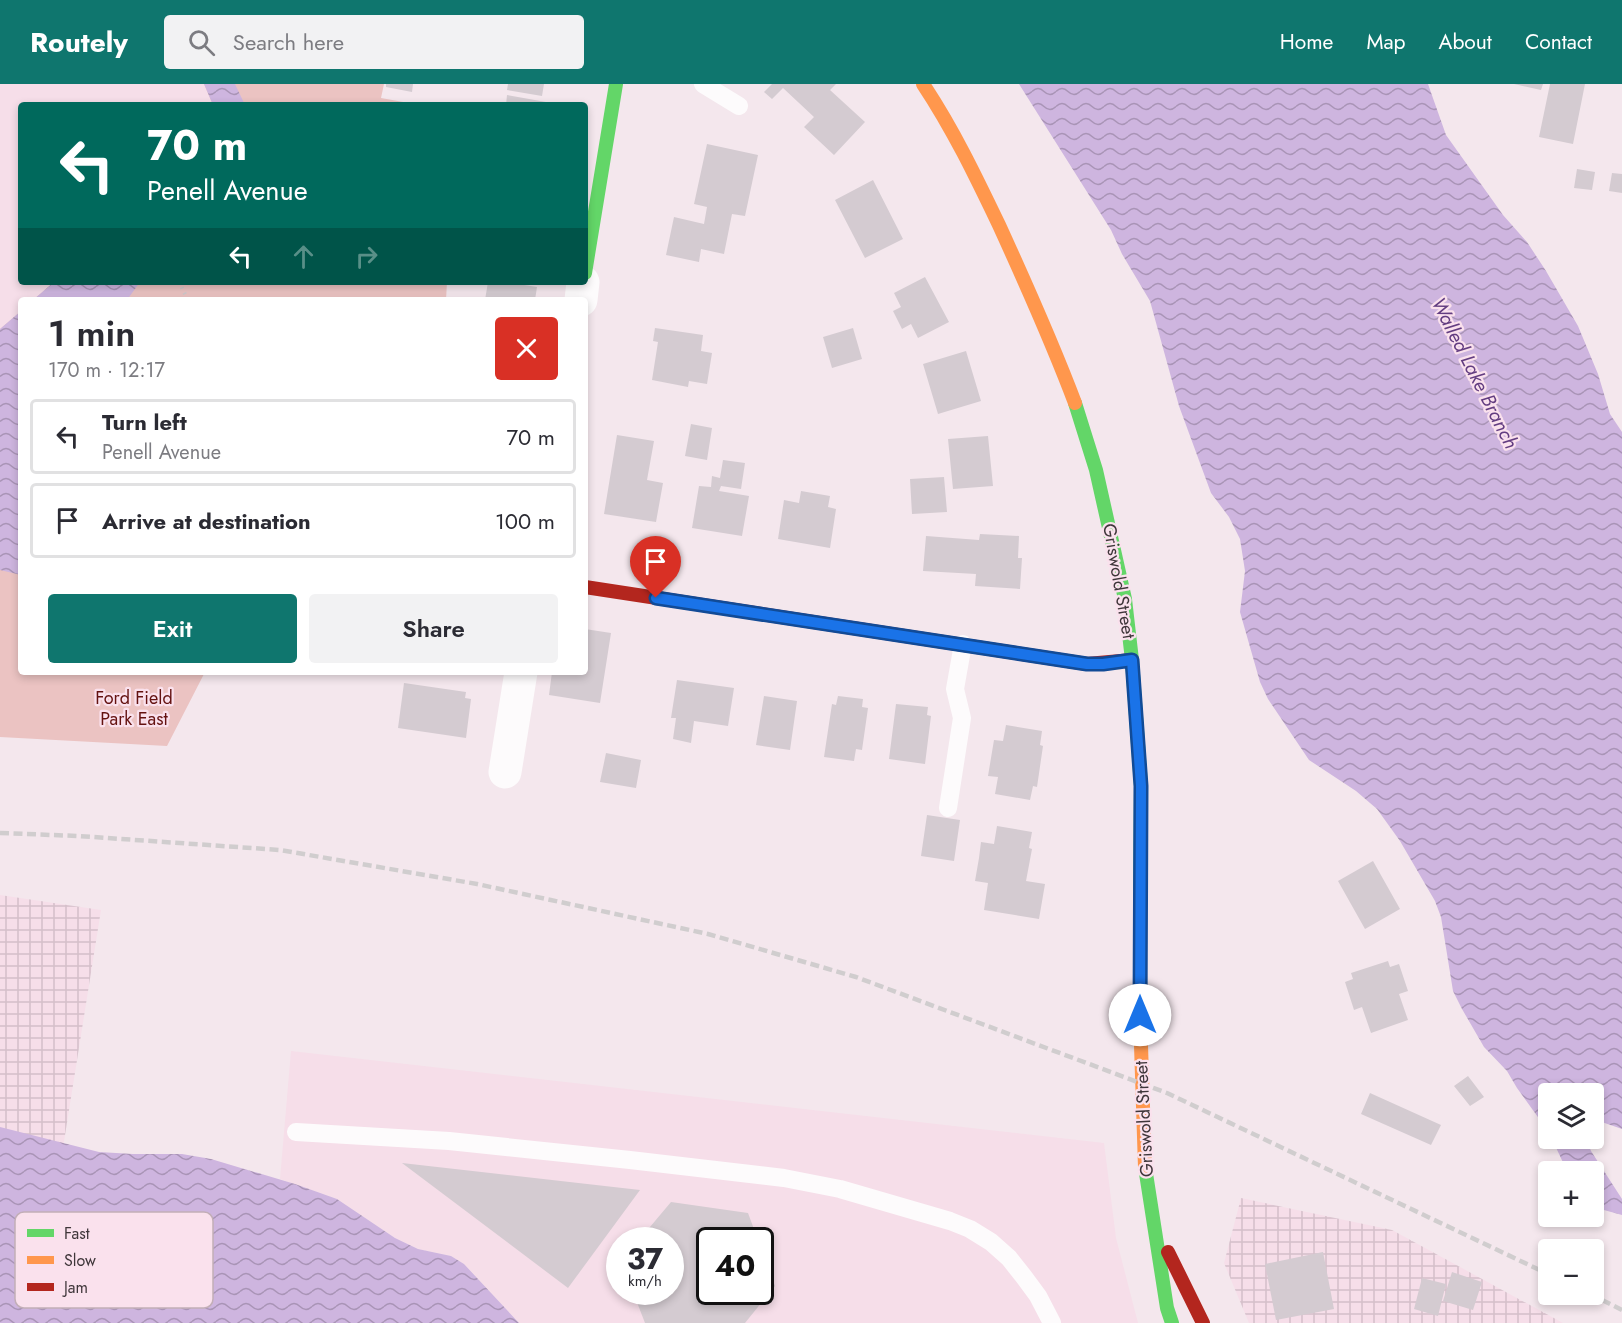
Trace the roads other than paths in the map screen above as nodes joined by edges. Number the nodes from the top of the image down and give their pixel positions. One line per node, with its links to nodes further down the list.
1 (616, 84): 5 (street)
2 (703, 84): 4 (lane)
3 (923, 84): 8 (street, Griswold Street)
4 (739, 106)
5 (588, 255)
6 (588, 587): 7 (street)
7 (963, 644): 8 (street); 11 (lane)
8 (1132, 660): 13 (street, Griswold Street)
9 (520, 675): 10 (street)
10 (505, 772)
11 (948, 808)
12 (296, 1132): 14 (lane)
13 (1154, 1224): 15 (street, Griswold Street); 16 (street, Griswold Street)
14 (1052, 1323)
15 (1172, 1323)
16 (1203, 1323)

